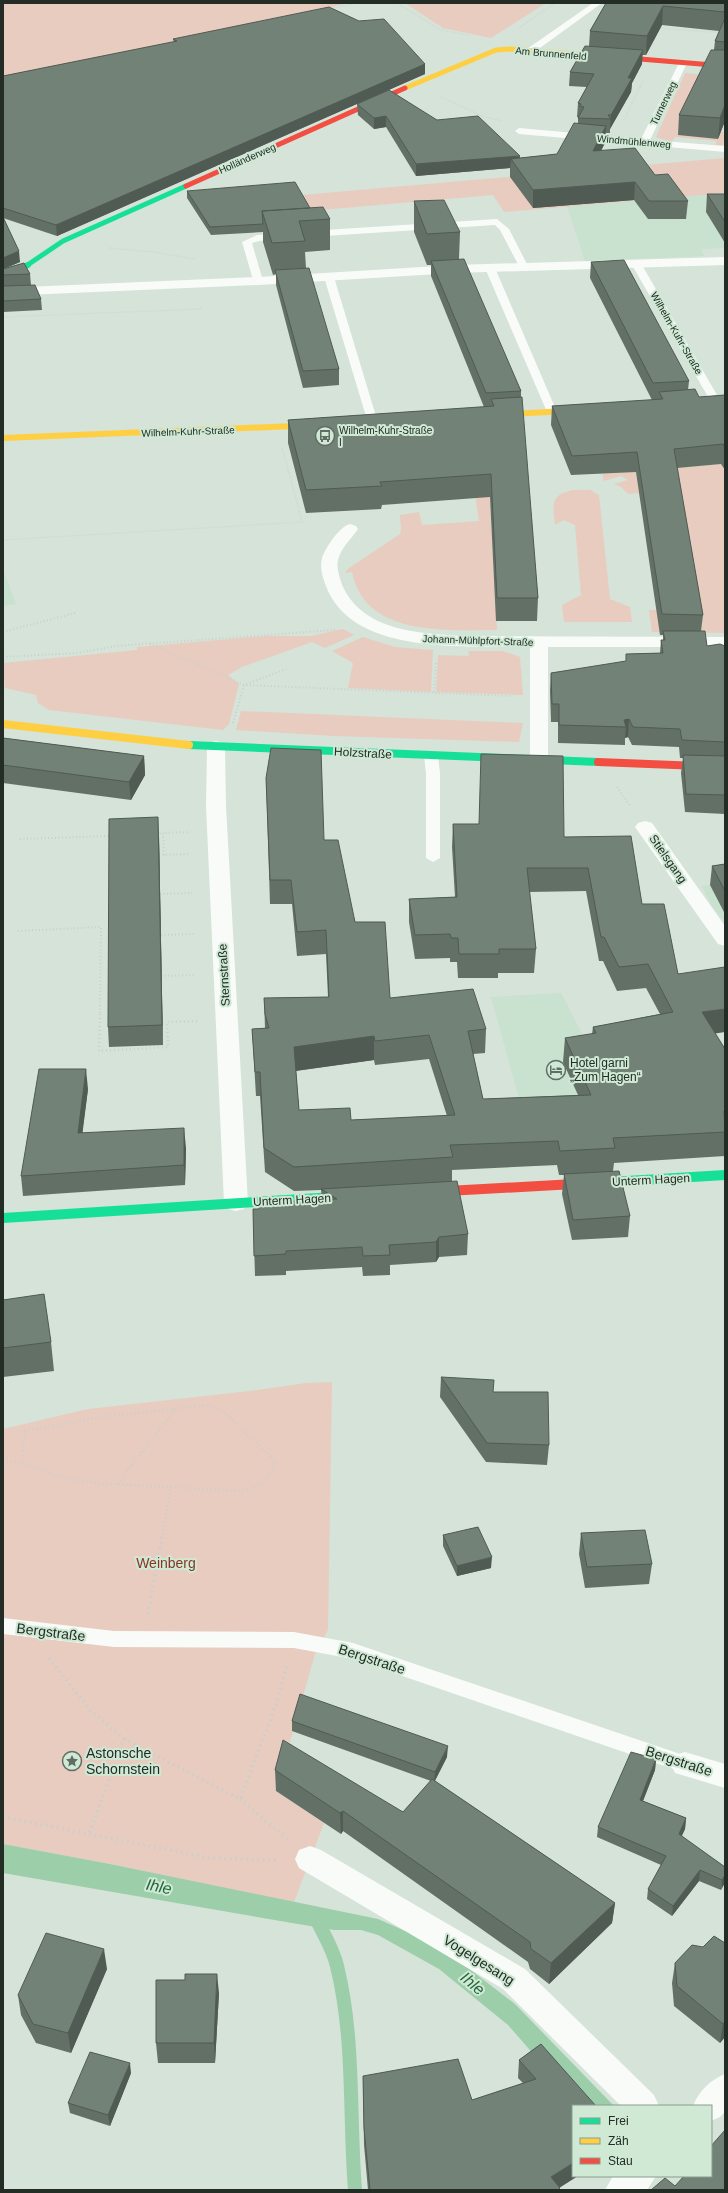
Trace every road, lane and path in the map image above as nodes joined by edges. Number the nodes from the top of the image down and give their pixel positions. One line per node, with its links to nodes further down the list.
1 (359, 3): 5 (path)
2 (397, 3): 8 (path)
3 (555, 3): 8 (path)
4 (598, 3): 10 (lane)
5 (328, 9)
6 (656, 28): 7 (path)
7 (725, 33)
8 (501, 42): 9 (path)
9 (496, 50): 10 (street, Am Brunnenfeld); 14 (street, Holländerweg)
10 (530, 51): 11 (street, Am Brunnenfeld)
11 (683, 63): 12 (street, Am Brunnenfeld); 17 (lane, Turnerweg)
12 (725, 66)
13 (645, 77): 16 (path)
14 (414, 84): 15 (path); 19 (street, Holländerweg)
15 (519, 131): 16 (lane, Windmühlenweg)
16 (614, 140): 17 (lane, Windmühlenweg)
17 (644, 142): 18 (lane, Windmühlenweg)
18 (725, 149)
19 (63, 241): 20 (path); 25 (street, Holländerweg)
20 (201, 260)
21 (725, 261): 22 (street)
22 (637, 265): 24 (street); 29 (lane, Wilhelm-Kuhr-Straße)
23 (490, 268): 24 (street); 26 (street); 31 (lane)
24 (524, 268): 27 (lane)
25 (3, 275)
26 (329, 277): 27 (street); 33 (lane)
27 (258, 281): 28 (street)
28 (3, 292)
29 (716, 402)
30 (591, 410): 31 (street)
31 (552, 412): 32 (street)
32 (482, 416)
33 (373, 422)
34 (331, 425): 35 (street, Wilhelm-Kuhr-Straße)
35 (277, 428): 36 (street, Wilhelm-Kuhr-Straße); 38 (path)
36 (3, 438)
37 (350, 529): 40 (street, Johann-Mühlpfort-Straße)
38 (3, 540)
39 (75, 613): 41 (path)
40 (362, 620): 42 (street, Johann-Mühlpfort-Straße); 44 (path)
41 (3, 632)
42 (539, 642): 43 (street, Johann-Mühlpfort-Straße); 55 (street, Johann-Mühlpfort-Straße)
43 (725, 642)
44 (149, 644): 46 (path); 48 (path)
45 (437, 656): 49 (path)
46 (3, 657)
47 (286, 669): 48 (path)
48 (244, 685): 49 (path); 52 (path)
49 (434, 692): 50 (path)
50 (519, 696)
51 (3, 724): 53 (street, Holzstraße)
52 (232, 728)
53 (216, 747): 54 (street, Holzstraße); 80 (street, Sternstraße)
54 (431, 756): 55 (street, Holzstraße); 67 (lane)
55 (539, 760): 56 (street, Holzstraße)
56 (725, 767)
57 (615, 784): 58 (path, Stielsgang)
58 (645, 827): 73 (street, Stielsgang)
59 (191, 832): 60 (path)
60 (163, 833): 61 (path); 66 (path)
61 (155, 834)
62 (115, 835): 63 (path)
63 (20, 839)
64 (192, 854): 66 (path)
65 (159, 855): 66 (path)
66 (164, 855)
67 (433, 858)
68 (194, 893): 69 (path)
69 (160, 894)
70 (18, 931): 76 (path)
71 (195, 934): 72 (path)
72 (161, 935)
73 (725, 940)
74 (197, 975): 75 (path)
75 (161, 976)
76 (206, 1021)
77 (725, 1176): 78 (street, Unterm Hagen)
78 (422, 1192)
79 (359, 1196): 80 (street, Unterm Hagen)
80 (236, 1203): 81 (street, Unterm Hagen)
81 (3, 1218)
82 (176, 1409): 84 (path); 85 (path); 86 (path)
83 (3, 1461): 84 (path)
84 (22, 1462): 85 (path)
85 (117, 1484): 86 (path)
86 (172, 1486): 89 (path)
87 (3, 1626): 88 (lane, Bergstraße)
88 (30, 1630): 89 (lane, Bergstraße); 91 (path)
89 (144, 1640): 90 (lane, Bergstraße)
90 (294, 1640): 92 (lane, Bergstraße); 94 (path)
91 (124, 1739): 94 (path); 96 (path)
92 (685, 1764): 93 (street, Bergstraße)
93 (725, 1776)
94 (240, 1799): 97 (path)
95 (3, 1817): 96 (path)
96 (89, 1834): 97 (path)
97 (310, 1859): 99 (street, Vogelgesang)
98 (725, 2089): 100 (street)
99 (642, 2105)
100 (709, 2105)
101 (638, 2177): 102 (street)
102 (622, 2190)

